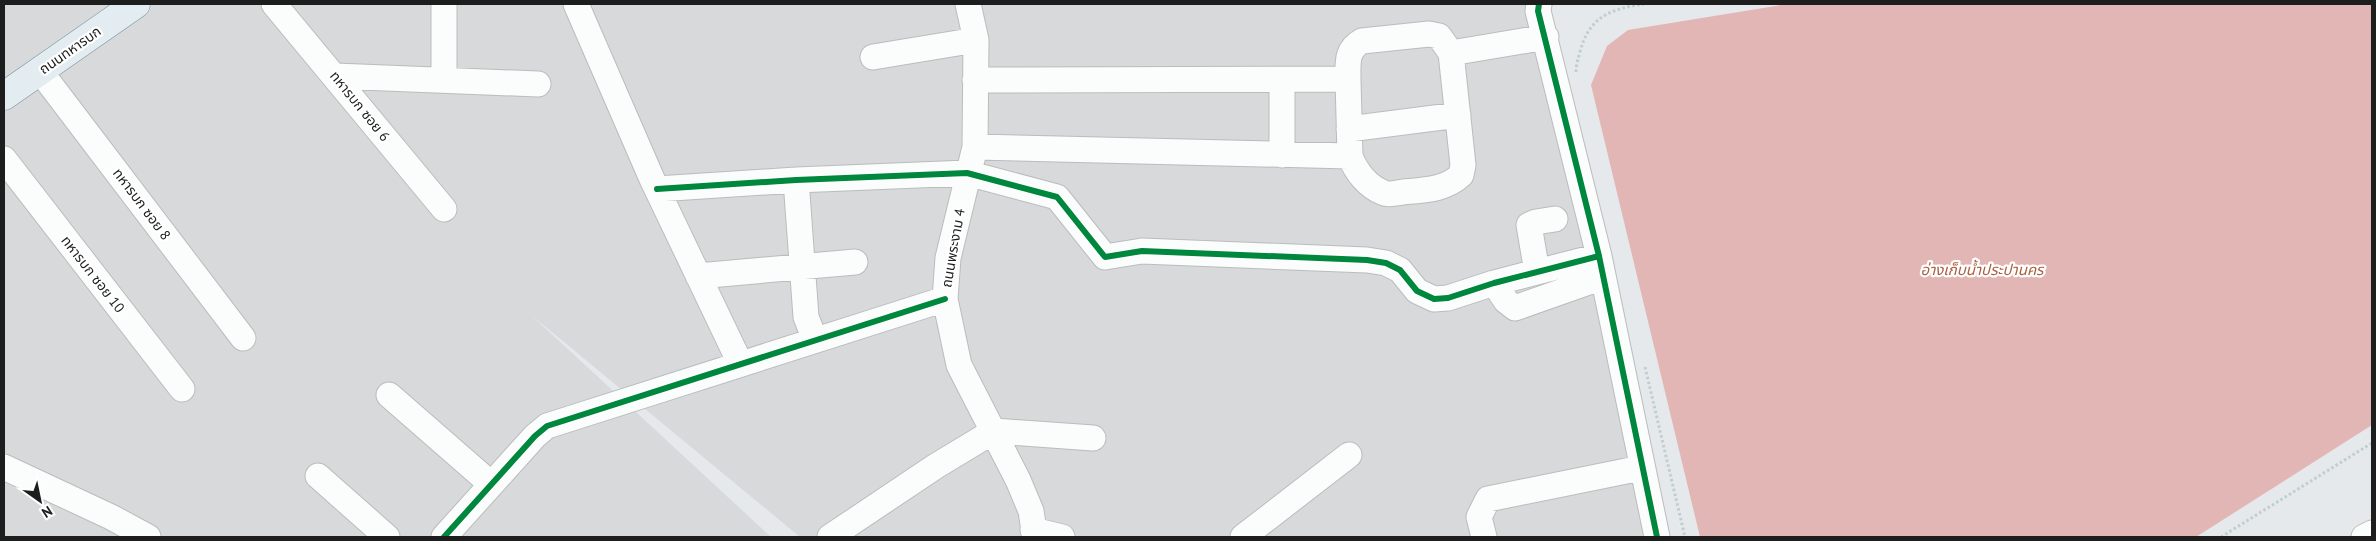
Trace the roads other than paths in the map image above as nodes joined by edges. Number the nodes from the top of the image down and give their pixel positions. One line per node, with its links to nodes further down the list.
1 (136, 4): 11 (main road, ถนนทหารบก)
2 (274, 4): 12 (street, ทหารบก ซอย 6)
3 (444, 4): 14 (street)
4 (576, 4): 27 (street)
5 (968, 4): 8 (street, ถนนพระงาม 4)
6 (1539, 4): 7 (street)
7 (1546, 37): 9 (street); 31 (street)
8 (976, 40): 10 (street); 15 (street, ถนนพระงาม 4)
9 (1451, 53): 13 (street); 19 (street)
10 (873, 57)
11 (40, 71): 18 (main road, ถนนทหารบก); 37 (street, ทหารบก ซอย 8)
12 (335, 76): 14 (street); 28 (street, ทหารบก ซอย 6)
13 (1348, 79): 16 (street); 20 (street)
14 (444, 80): 17 (street)
15 (975, 80): 16 (street); 21 (street, ถนนพระงาม 4)
16 (1282, 80): 22 (street)
17 (538, 84)
18 (4, 96)
19 (1458, 115): 20 (street); 23 (street)
20 (1349, 129): 23 (street)
21 (975, 147): 22 (street); 25 (street, ถนนพระงาม 4)
22 (1282, 155): 23 (street)
23 (1350, 156)
24 (4, 159): 40 (street, ทหารบก ซอย 10)
25 (967, 173): 26 (street); 35 (street); 36 (street, ถนนพระงาม 4)
26 (796, 180): 27 (street); 32 (street)
27 (657, 189): 34 (street)
28 (444, 209)
29 (1555, 219): 33 (street)
30 (855, 262): 32 (street)
31 (1601, 266): 33 (street); 35 (street); 46 (street)
32 (802, 268): 34 (street); 38 (street)
33 (1537, 272): 35 (street)
34 (698, 276): 39 (street)
35 (1494, 283)
36 (945, 299): 38 (street); 42 (street, ถนนพระงาม 4)
37 (243, 338)
38 (815, 340): 39 (street)
39 (740, 363): 48 (street)
40 (182, 389)
41 (388, 395): 48 (street)
42 (994, 431): 43 (street); 49 (street, ถนนพระงาม 4); 54 (street)
43 (1093, 438)
44 (1349, 455): 56 (street)
45 (4, 467): 51 (street)
46 (1641, 468): 57 (street); 58 (street)
47 (318, 476): 52 (street)
48 (491, 484): 53 (street)
49 (1034, 533): 55 (street)
50 (2372, 533): 59 (street)
51 (148, 537)
52 (387, 537)
53 (444, 537)
54 (830, 537)
55 (1062, 537)
56 (1243, 537)
57 (1484, 537)
58 (1657, 537)
59 (2364, 537)

